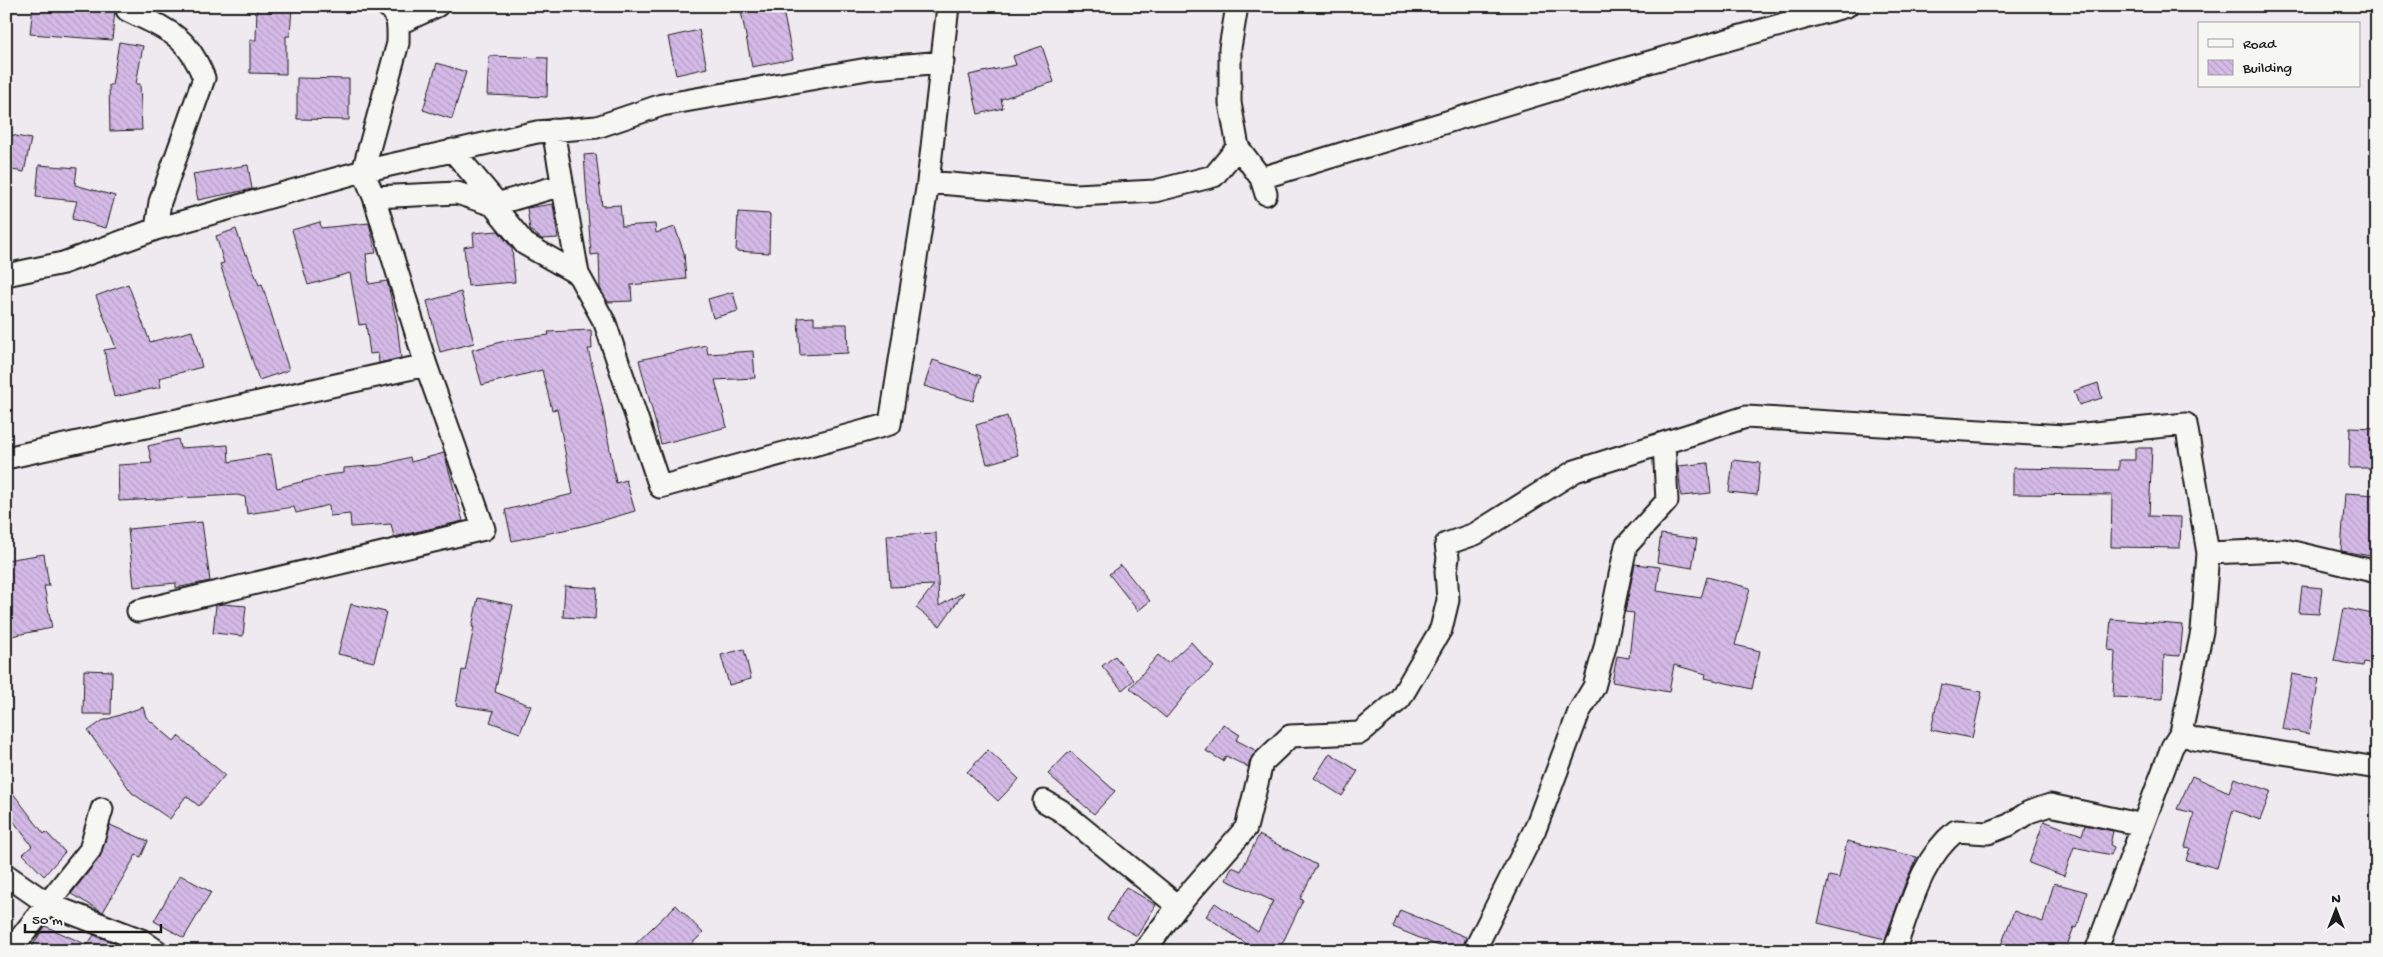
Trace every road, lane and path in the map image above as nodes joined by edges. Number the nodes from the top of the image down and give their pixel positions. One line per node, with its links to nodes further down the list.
1 (130, 6): 17 (street)
2 (387, 6): 7 (street)
3 (438, 6): 7 (street)
4 (948, 6): 8 (street)
5 (1237, 6): 10 (street)
6 (1847, 6): 10 (street)
7 (398, 24): 12 (street)
8 (943, 62): 9 (street); 13 (street)
9 (553, 130): 11 (street); 14 (street)
10 (1238, 147): 13 (street)
11 (452, 150): 12 (street); 16 (street)
12 (363, 171): 15 (street); 17 (street)
13 (928, 182): 18 (street)
14 (562, 185): 16 (street); 18 (street)
15 (374, 197): 16 (street); 20 (street)
16 (495, 204): 18 (street)
17 (156, 229): 19 (street)
18 (578, 274)
19 (6, 275)
20 (426, 365): 22 (street); 25 (street)
21 (1664, 443): 23 (street); 33 (street); 37 (street)
22 (6, 458)
23 (2208, 553): 24 (street); 26 (street)
24 (2377, 572)
25 (138, 611)
26 (2181, 733): 27 (street); 30 (street)
27 (2377, 768)
28 (1044, 801): 33 (street)
29 (102, 809): 32 (street)
30 (2142, 825): 38 (street); 39 (street)
31 (6, 875): 32 (street)
32 (48, 904): 34 (street); 35 (street)
33 (1178, 906): 36 (street)
34 (10, 951)
35 (157, 951)
36 (1144, 951)
37 (1474, 951)
38 (1894, 951)
39 (2096, 951)

